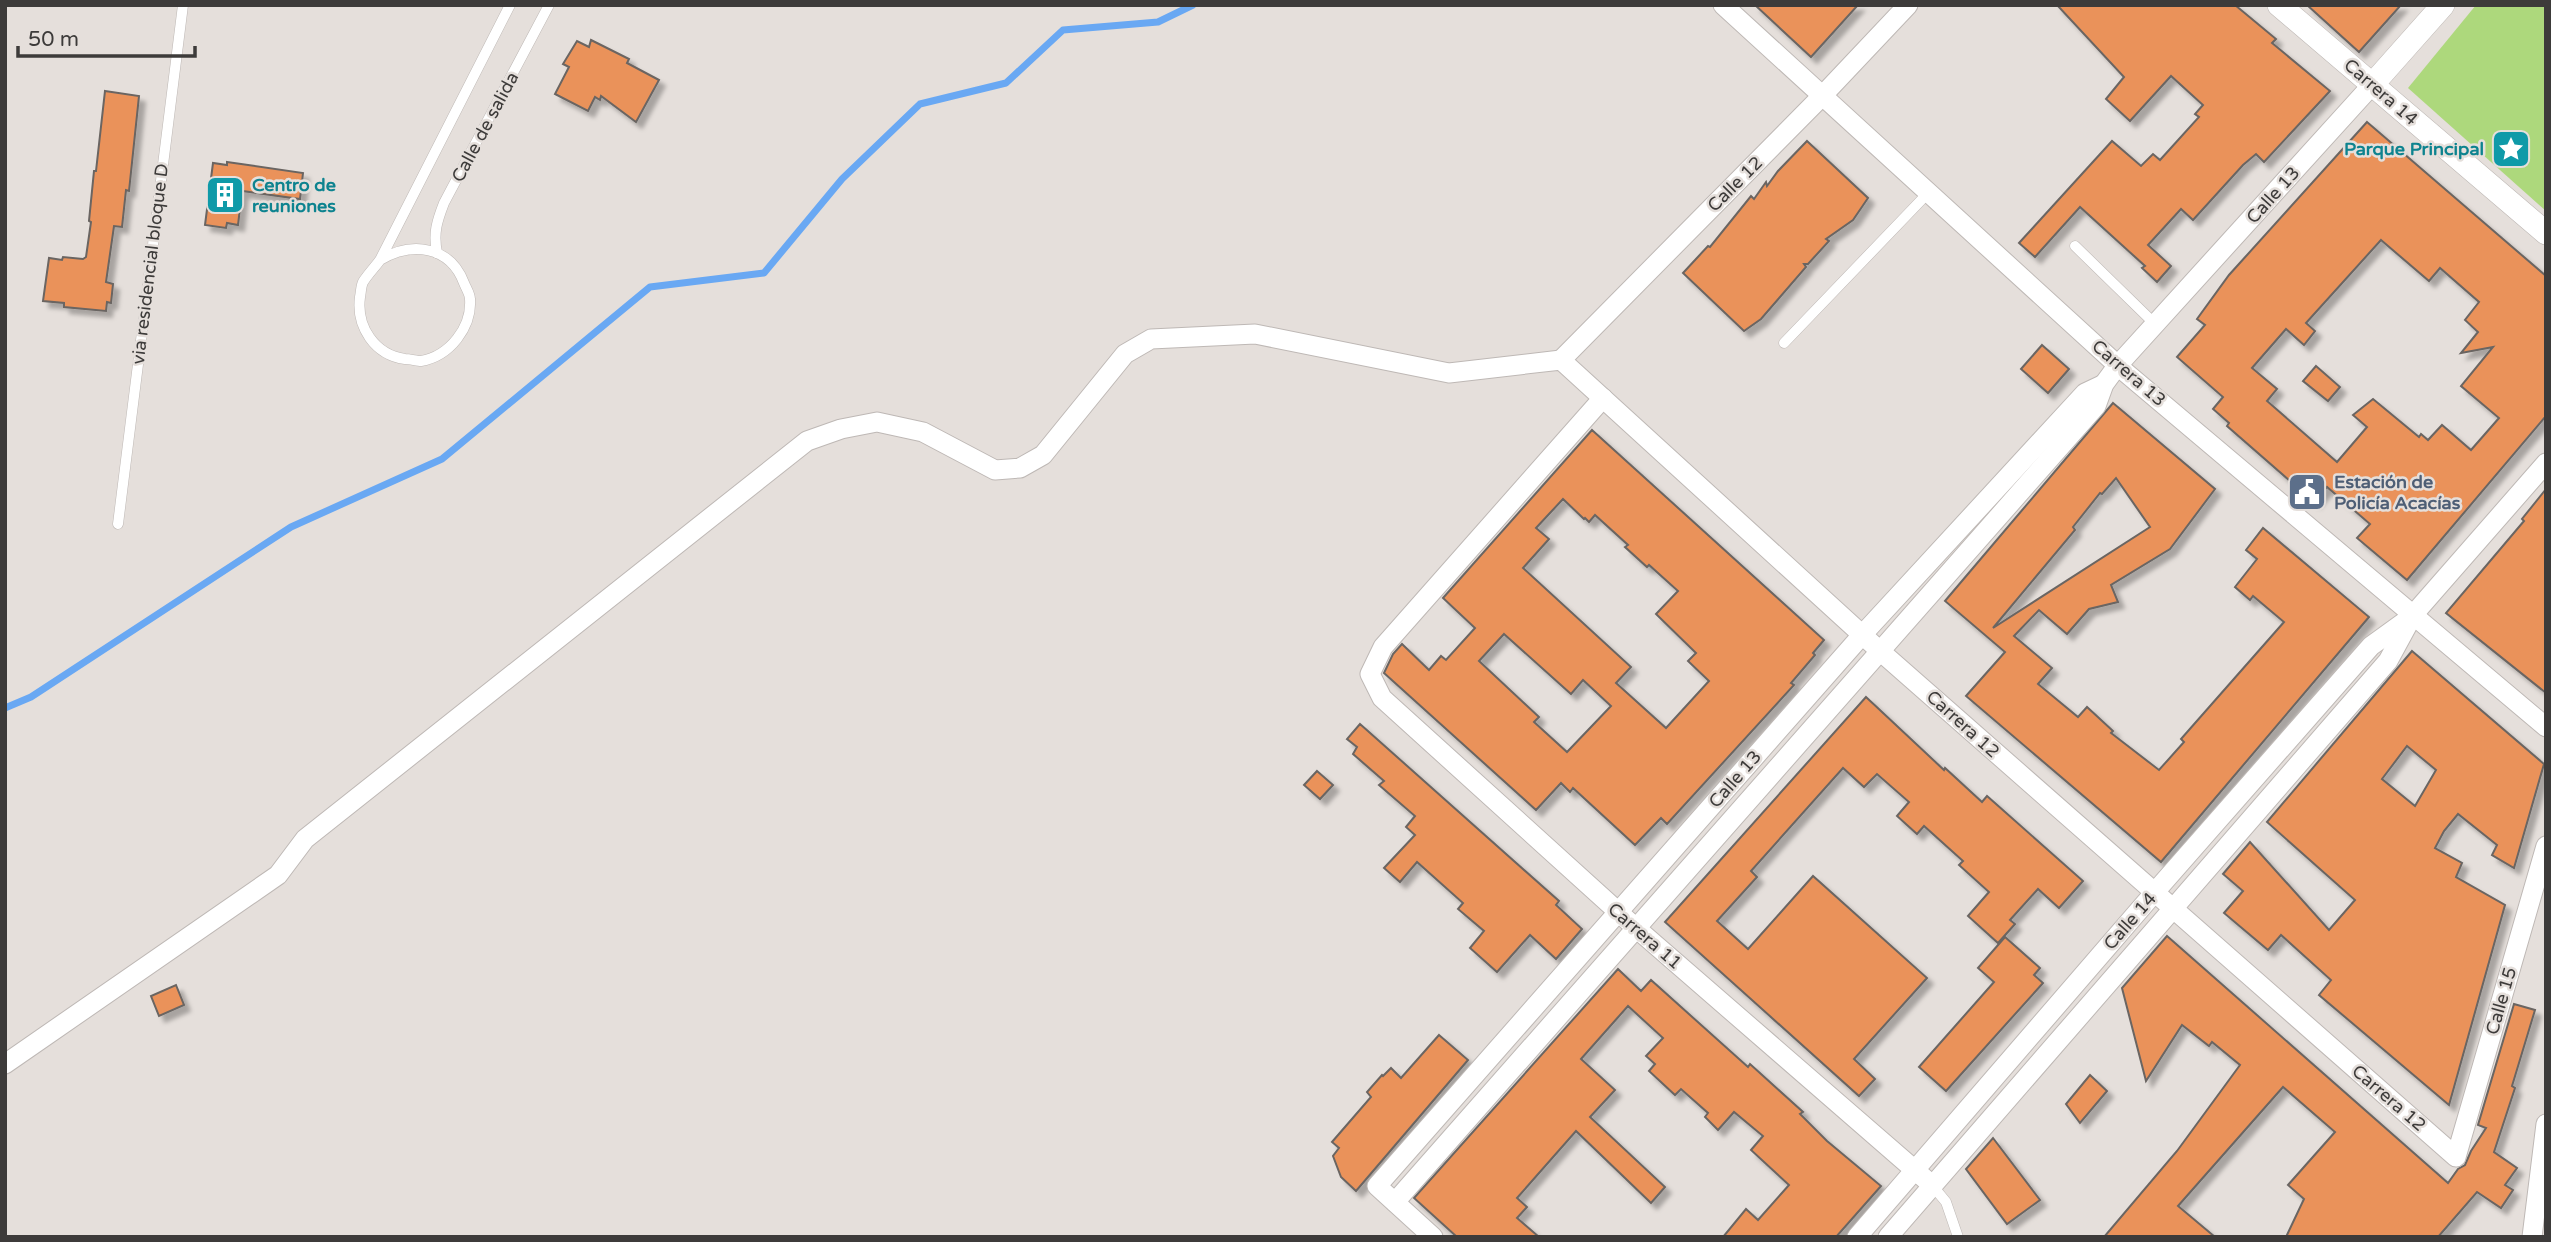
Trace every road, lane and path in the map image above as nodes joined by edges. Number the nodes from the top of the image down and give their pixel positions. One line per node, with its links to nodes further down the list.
1 (183, 5): 22 (lane, via residencial bloque D)
2 (510, 5): 14 (lane)
3 (549, 5): 13 (lane, Calle de salida)
4 (1723, 5): 9 (street, Carrera 13)
5 (1908, 5): 9 (street, Calle 12)
6 (2279, 5): 8 (street, Carrera 14)
7 (2443, 5): 8 (street, Calle 13)
8 (2372, 85): 11 (street, Carrera 14); 15 (street, Calle 13)
9 (1824, 95): 10 (street, Carrera 13); 17 (street, Calle 12)
10 (1929, 192): 16 (lane); 18 (street, Carrera 13)
11 (2546, 233)
12 (2075, 246): 15 (lane)
13 (437, 253): 14 (lane); 14 (lane)
14 (380, 260)
15 (2156, 325): 18 (street, Calle 13)
16 (1784, 343)
17 (1561, 360): 20 (street, Carrera 12); 32 (street)
18 (2118, 365): 19 (street, Calle 13); 23 (street, Carrera 13)
19 (2104, 384): 24 (street, Calle 13); 25 (street, Calle 13)
20 (1603, 398): 24 (street, Carrera 12); 30 (street, Carrera 11)
21 (2546, 463): 23 (street, Calle 14)
22 (118, 524)
23 (2413, 615): 26 (street, Carrera 13); 28 (street, Calle 14); 29 (street, Calle 14)
24 (1862, 635): 25 (street, Carrera 12); 30 (street, Calle 13)
25 (1880, 650): 28 (street, Carrera 12); 31 (street, Calle 13)
26 (2546, 727)
27 (2546, 846): 34 (street, Calle 15)
28 (2154, 893): 29 (street, Carrera 12); 35 (street, Calle 14)
29 (2173, 909): 34 (street, Carrera 12); 36 (street, Calle 14)
30 (1618, 913): 31 (street, Carrera 11); 37 (street, Calle 13)
31 (1636, 929): 35 (street, Carrera 11); 37 (street, Calle 13)
32 (5, 1064)
33 (2546, 1124): 42 (street)
34 (2456, 1157)
35 (1914, 1170): 36 (street, Carrera 11); 39 (street, Calle 14)
36 (1932, 1185): 40 (street, Calle 14); 41 (lane)
37 (1395, 1202): 38 (street)
38 (1433, 1237)
39 (1857, 1237)
40 (1888, 1237)
41 (1958, 1237)
42 (2532, 1237)

